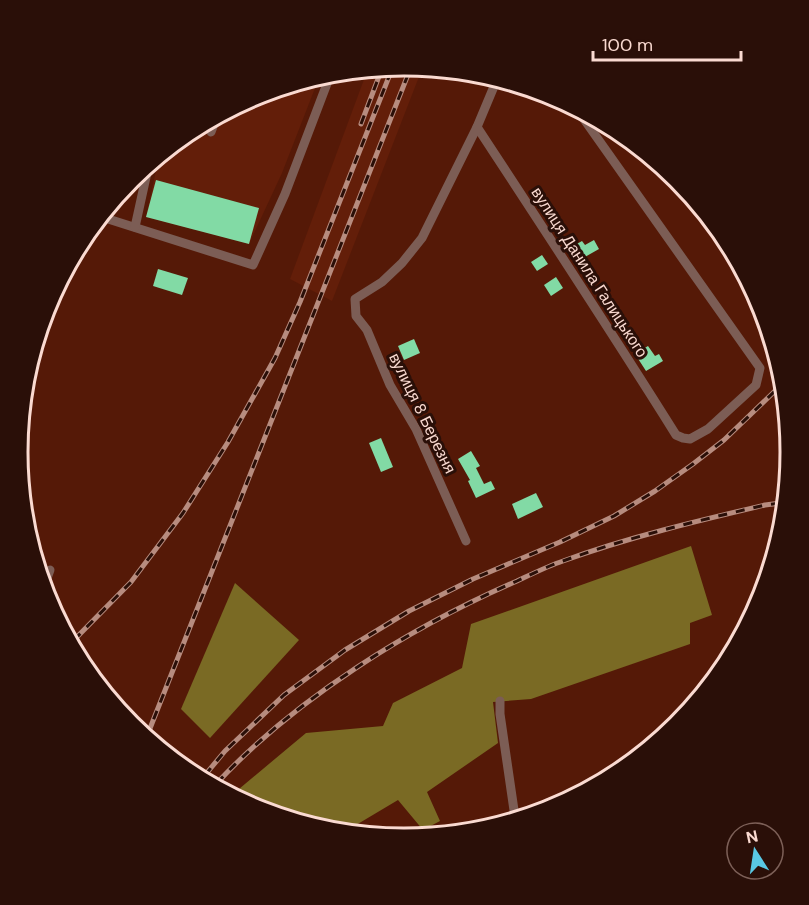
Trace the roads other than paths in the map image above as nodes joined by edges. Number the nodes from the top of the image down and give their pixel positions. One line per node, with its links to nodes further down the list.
1 (327, 85): 7 (street)
2 (494, 87): 4 (street)
3 (587, 124): 4 (street, вулиця Данила Галицького)
4 (477, 127): 8 (street, вулиця 8 Березня)
5 (145, 181): 7 (street)
6 (110, 219): 7 (street)
7 (135, 227)
8 (466, 541)
9 (50, 570): 10 (street)
10 (48, 574)
11 (500, 701): 12 (street)
12 (514, 812)

